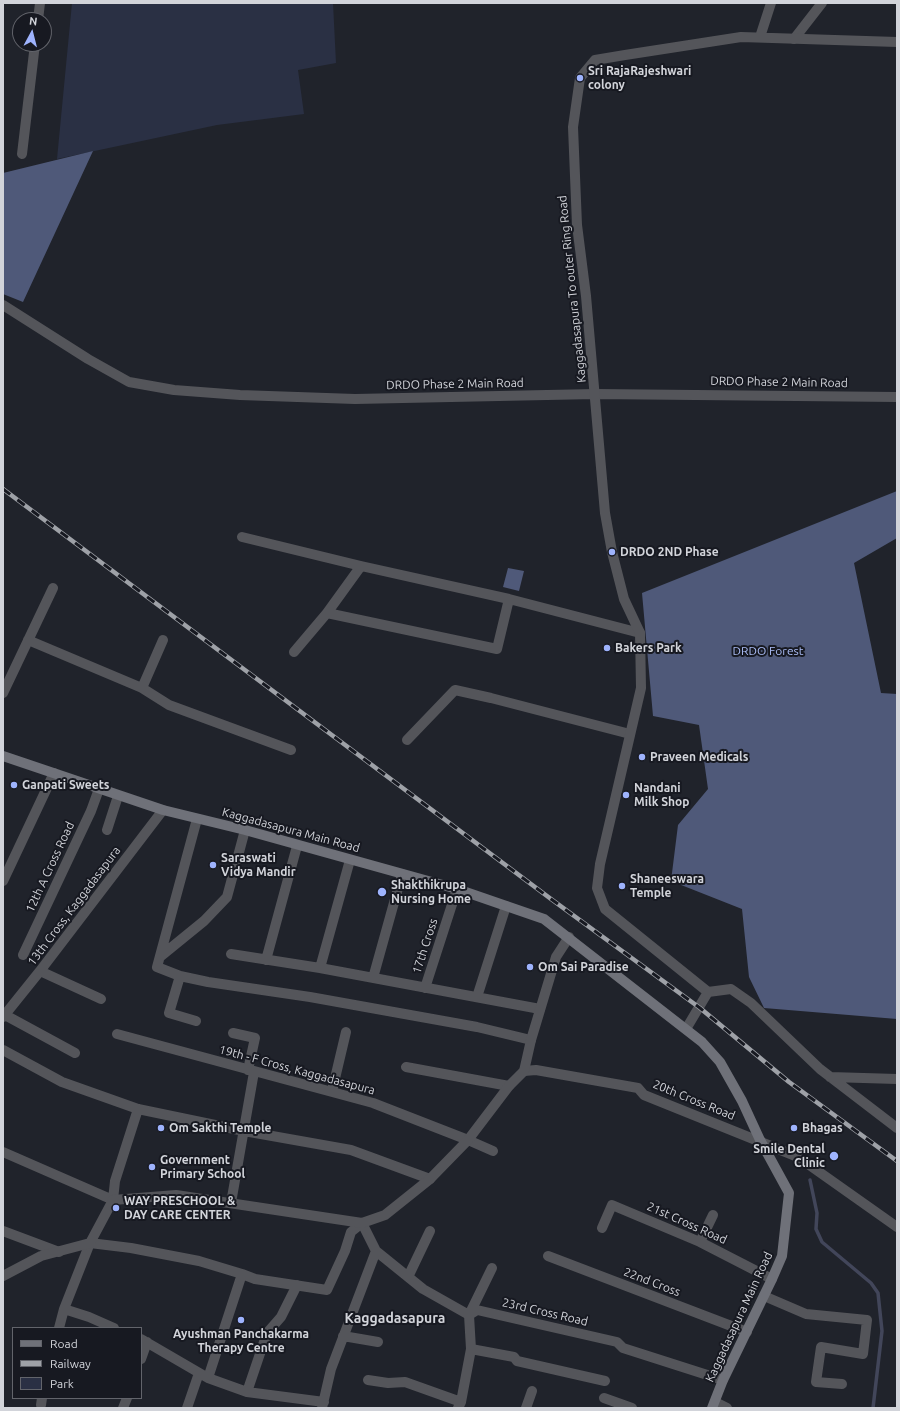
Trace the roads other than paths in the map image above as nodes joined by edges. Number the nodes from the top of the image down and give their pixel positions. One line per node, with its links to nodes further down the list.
1 (771, 3): 3 (street)
2 (822, 3): 4 (street)
3 (760, 37): 4 (street, Kaggadasapura To outer Ring Road); 9 (street, Kaggadasapura To outer Ring Road)
4 (794, 39): 5 (street, Kaggadasapura To outer Ring Road)
5 (897, 42)
6 (34, 52): 7 (street)
7 (22, 154)
8 (3, 305): 9 (street, DRDO Phase 2 Main Road)
9 (595, 394): 10 (street, DRDO Phase 2 Main Road); 16 (street, Kaggadasapura To outer Ring Road)
10 (897, 397)
11 (242, 537): 12 (street)
12 (361, 566): 14 (street); 15 (street)
13 (53, 588): 17 (street)
14 (509, 599): 15 (street); 16 (street)
15 (327, 613): 19 (street)
16 (640, 633): 22 (street)
17 (28, 640): 20 (street); 21 (street)
18 (163, 640): 20 (street)
19 (294, 652)
20 (142, 688): 24 (street)
21 (3, 693)
22 (630, 734): 23 (street); 49 (street)
23 (407, 740)
24 (291, 750)
25 (3, 756): 26 (main road, Kaggadasapura Main Road)
26 (54, 773): 27 (main road, Kaggadasapura Main Road); 36 (street)
27 (99, 789): 28 (main road, Kaggadasapura Main Road); 41 (street, 12th A Cross Road)
28 (118, 796): 29 (main road, Kaggadasapura Main Road); 31 (street)
29 (163, 810): 30 (main road, Kaggadasapura Main Road); 45 (street, 13th Cross, Kaggadasapura)
30 (197, 819): 32 (main road, Kaggadasapura Main Road); 42 (street)
31 (107, 830)
32 (245, 830): 33 (main road, Kaggadasapura Main Road); 42 (street)
33 (297, 846): 34 (main road, Kaggadasapura Main Road); 43 (street)
34 (350, 860): 35 (main road, Kaggadasapura Main Road); 44 (street)
35 (402, 874): 37 (main road, Kaggadasapura Main Road); 47 (street)
36 (3, 881)
37 (457, 888): 38 (main road, Kaggadasapura Main Road); 48 (street, 17th Cross)
38 (506, 906): 39 (main road, Kaggadasapura Main Road); 50 (street)
39 (569, 937): 52 (street); 55 (main road, Kaggadasapura Main Road)
40 (231, 954): 43 (street)
41 (23, 955)
42 (161, 956): 46 (street)
43 (266, 960): 44 (street)
44 (320, 968): 47 (street)
45 (40, 971): 51 (street); 53 (street, 13th Cross, Kaggadasapura)
46 (180, 976): 54 (street); 59 (street)
47 (372, 978): 48 (street)
48 (425, 988): 50 (street)
49 (708, 992): 55 (street); 65 (street)
50 (477, 997): 52 (street)
51 (101, 999)
52 (540, 1009): 59 (street)
53 (4, 1016): 61 (street)
54 (196, 1021)
55 (686, 1029): 73 (main road, Kaggadasapura Main Road)
56 (346, 1032): 68 (street)
57 (233, 1033): 63 (street)
58 (117, 1034): 63 (street, 19th - F Cross, Kaggadasapura)
59 (531, 1040): 64 (street)
60 (3, 1050): 69 (street)
61 (75, 1053)
62 (406, 1067): 67 (street)
63 (251, 1071): 68 (street, 19th - F Cross, Kaggadasapura); 71 (street)
64 (524, 1071): 67 (street); 73 (street, 20th Cross Road)
65 (830, 1077): 66 (street); 70 (street)
66 (897, 1079)
67 (509, 1086): 72 (street)
68 (332, 1091): 72 (street, 19th - F Cross, Kaggadasapura)
69 (138, 1109): 71 (street); 77 (street)
70 (897, 1128)
71 (244, 1131): 76 (street); 78 (street)
72 (468, 1140): 74 (street, 19th - F Cross, Kaggadasapura); 76 (street)
73 (760, 1140): 81 (street, 20th Cross Road); 94 (main road, Kaggadasapura Main Road)
74 (492, 1151)
75 (3, 1152): 77 (street)
76 (430, 1179): 80 (street)
77 (112, 1200): 78 (street); 86 (street)
78 (231, 1203): 80 (street)
79 (712, 1214): 85 (street)
80 (362, 1222): 87 (street); 95 (street)
81 (897, 1227)
82 (602, 1228): 85 (street, 21st Cross Road)
83 (3, 1231): 88 (street)
84 (430, 1231): 93 (street)
85 (700, 1242): 94 (street, 21st Cross Road)
86 (90, 1243): 88 (street); 91 (street); 97 (street)
87 (376, 1251): 93 (street); 102 (street)
88 (59, 1252): 92 (street)
89 (548, 1256): 101 (street, 22nd Cross)
90 (492, 1268): 98 (street)
91 (242, 1274): 95 (street); 107 (street)
92 (3, 1276)
93 (408, 1277): 98 (street)
94 (772, 1279): 96 (main road, Kaggadasapura Main Road)
95 (297, 1285): 113 (street)
96 (764, 1296): 101 (main road, Kaggadasapura Main Road); 111 (street)
97 (64, 1309): 99 (street); 100 (street)
98 (469, 1315): 105 (street); 109 (street, 23rd Cross Road)
99 (59, 1327)
100 (112, 1327)
101 (747, 1332): 109 (main road, Kaggadasapura Main Road)
102 (343, 1336): 104 (street); 115 (street)
103 (144, 1340): 106 (street); 107 (street)
104 (378, 1342)
105 (471, 1349): 110 (street); 116 (street)
106 (142, 1353)
107 (204, 1376): 113 (street); 118 (street)
108 (368, 1380): 116 (street)
109 (724, 1380): 117 (main road, Kaggadasapura Main Road)
110 (605, 1381)
111 (842, 1384)
112 (532, 1391): 119 (street)
113 (247, 1392): 115 (street)
114 (604, 1398): 120 (street)
115 (323, 1405)
116 (460, 1405)
117 (714, 1405): 121 (street)
118 (187, 1408)
119 (526, 1408)
120 (632, 1408)
121 (727, 1408)

